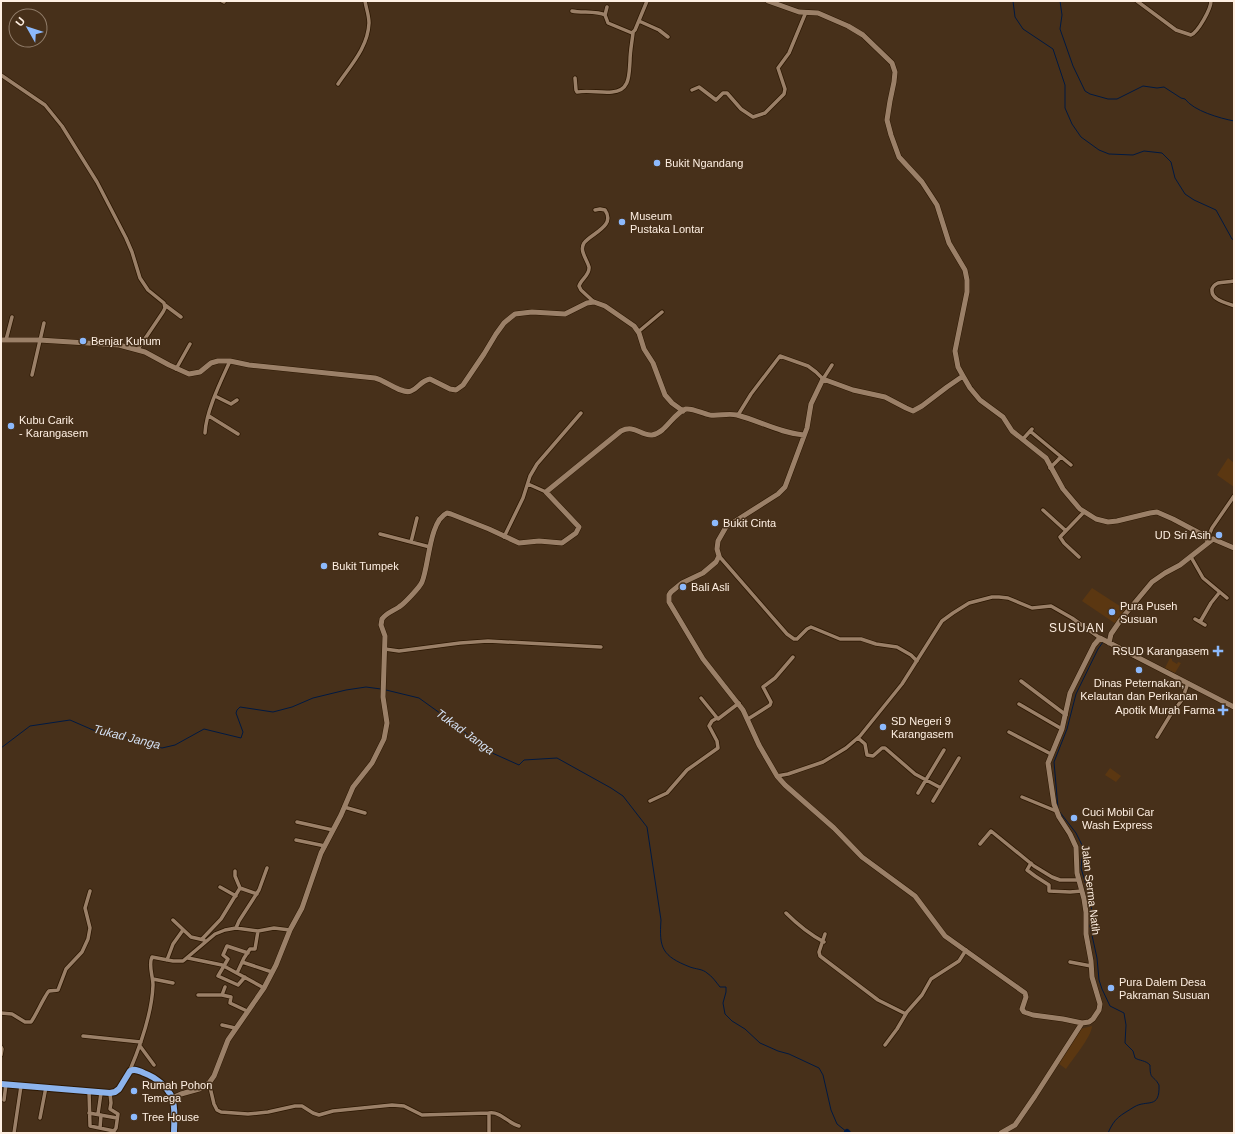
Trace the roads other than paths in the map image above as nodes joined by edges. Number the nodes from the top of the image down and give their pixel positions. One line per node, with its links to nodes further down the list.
1 (365, 1): 15 (street)
2 (647, 1): 10 (street)
3 (768, 1): 8 (street)
4 (1138, 1): 5 (street)
5 (1211, 1)
6 (607, 7): 9 (street)
7 (572, 11): 9 (street)
8 (806, 12): 16 (street); 35 (street)
9 (605, 15): 11 (street)
10 (639, 21): 11 (street); 12 (street)
11 (633, 33): 14 (street)
12 (668, 37)
13 (1, 75): 20 (street)
14 (575, 78)
15 (338, 84)
16 (692, 90)
17 (595, 210): 19 (street)
18 (1234, 281): 21 (street)
19 (594, 302): 26 (street); 31 (street)
20 (165, 305): 24 (street); 30 (street)
21 (1234, 306)
22 (662, 312): 26 (street)
23 (12, 317): 27 (street)
24 (182, 317)
25 (44, 323): 28 (street)
26 (638, 332): 39 (street)
27 (4, 340): 28 (street)
28 (39, 340): 30 (street); 34 (street)
29 (190, 344): 33 (street)
30 (138, 349): 33 (street)
31 (230, 361): 33 (street); 37 (street)
32 (832, 365): 36 (street)
33 (176, 369)
34 (32, 375)
35 (963, 376): 36 (street); 46 (street)
36 (823, 378): 41 (street); 45 (street)
37 (215, 396): 38 (street); 42 (street)
38 (237, 400)
39 (683, 411): 41 (street); 51 (street)
40 (581, 413): 50 (street)
41 (738, 415): 45 (street)
42 (209, 416): 43 (street); 44 (street)
43 (205, 433)
44 (238, 434)
45 (804, 435): 63 (street)
46 (1023, 439): 47 (street); 49 (street)
47 (1061, 457): 48 (street); 49 (street)
48 (1071, 465)
49 (1050, 468): 54 (street)
50 (528, 484): 51 (street); 58 (street)
51 (546, 492): 58 (street)
52 (1234, 496): 59 (street)
53 (1044, 510): 56 (street)
54 (1084, 512): 56 (street); 59 (street)
55 (417, 518): 60 (street)
56 (1065, 530): 64 (street)
57 (380, 534): 60 (street)
58 (504, 536): 61 (street)
59 (1210, 538): 62 (street); 65 (street)
60 (411, 542): 61 (street)
61 (430, 547): 75 (street)
62 (1234, 548)
63 (719, 556): 77 (street); 81 (street)
64 (1079, 557)
65 (1191, 558): 66 (street); 71 (street)
66 (1219, 593): 67 (street); 69 (street)
67 (1227, 598)
68 (1194, 619): 69 (street)
69 (1200, 622): 70 (street)
70 (1205, 625)
71 (1111, 634): 72 (street); 73 (street)
72 (1100, 638): 73 (street); 77 (street); 84 (street, Jalan Serma Natih)
73 (1109, 643): 79 (street)
74 (601, 647): 75 (street)
75 (385, 649): 101 (street)
76 (793, 658): 86 (street)
77 (917, 661): 90 (street)
78 (1021, 682): 84 (street)
79 (1188, 683): 83 (street); 89 (street)
80 (700, 698): 85 (street)
81 (739, 703): 85 (street); 86 (street)
82 (1019, 704): 87 (street)
83 (1234, 707)
84 (1066, 715): 87 (street, Jalan Serma Natih)
85 (717, 718): 100 (street)
86 (748, 719): 94 (street)
87 (1062, 729): 92 (street, Jalan Serma Natih)
88 (1009, 732): 92 (street)
89 (1157, 737)
90 (858, 738): 94 (street); 95 (street)
91 (944, 750): 95 (street)
92 (1051, 754): 102 (street, Jalan Serma Natih)
93 (959, 758): 96 (street)
94 (777, 776): 129 (street)
95 (926, 779): 96 (street); 97 (street)
96 (941, 788): 99 (street)
97 (918, 793)
98 (1022, 797): 102 (street)
99 (933, 801)
100 (650, 802)
101 (344, 807): 103 (street); 105 (street)
102 (1056, 811): 112 (street, Jalan Serma Natih)
103 (365, 813)
104 (297, 822): 105 (street)
105 (333, 830): 108 (street)
106 (296, 840): 108 (street)
107 (980, 844): 109 (street)
108 (324, 846): 123 (street)
109 (1031, 863): 112 (street); 116 (street)
110 (268, 868): 117 (street)
111 (235, 871): 114 (street)
112 (1078, 880): 116 (street, Jalan Serma Natih)
113 (220, 887): 118 (street)
114 (240, 888): 117 (street); 118 (street)
115 (90, 891): 147 (street)
116 (1082, 891): 136 (street, Jalan Serma Natih)
117 (257, 894): 121 (street)
118 (236, 896): 126 (street)
119 (786, 913): 128 (street)
120 (173, 920): 122 (street)
121 (236, 928): 124 (street); 127 (street)
122 (183, 930): 126 (street); 132 (street)
123 (290, 930): 124 (street); 137 (street)
124 (258, 931): 130 (street)
125 (825, 934): 128 (street)
126 (202, 939): 127 (street)
127 (206, 941): 131 (street)
128 (824, 942): 148 (street)
129 (966, 950): 148 (street); 149 (street)
130 (248, 953): 133 (street); 135 (street)
131 (188, 958): 132 (street); 135 (street)
132 (167, 960): 140 (street)
133 (242, 962): 137 (street); 138 (street)
134 (1070, 962): 136 (street)
135 (224, 966): 138 (street); 139 (street)
136 (1091, 966): 149 (street, Jalan Serma Natih)
137 (272, 972): 143 (street)
138 (237, 973): 139 (street)
139 (245, 977): 143 (street)
140 (153, 979): 141 (street); 153 (street)
141 (173, 983)
142 (225, 988): 145 (street)
143 (264, 988): 146 (street)
144 (198, 995): 145 (street)
145 (222, 995): 146 (street)
146 (247, 1011): 151 (street)
147 (1, 1012)
148 (906, 1014): 154 (street)
149 (1082, 1023): 178 (street, Jalan Serma Natih)
150 (222, 1025): 151 (street)
151 (235, 1028): 159 (street)
152 (83, 1036): 153 (street)
153 (141, 1044): 157 (street); 158 (street)
154 (885, 1045)
155 (1, 1047): 156 (street)
156 (1, 1055)
157 (154, 1064)
158 (130, 1071): 165 (highway); 166 (highway)
159 (209, 1083): 166 (street); 169 (street)
160 (4, 1084): 161 (highway); 167 (street)
161 (21, 1086): 162 (highway); 175 (street)
162 (46, 1087): 163 (highway); 171 (street)
163 (89, 1091): 164 (highway); 168 (street)
164 (101, 1093): 165 (highway); 170 (street)
165 (110, 1093): 172 (street)
166 (172, 1098): 176 (highway)
167 (4, 1100)
168 (89, 1113): 170 (street); 174 (street)
169 (489, 1113): 173 (street); 177 (street)
170 (99, 1115): 172 (street); 174 (street)
171 (40, 1118)
172 (117, 1118): 174 (street)
173 (519, 1126)
174 (100, 1128)
175 (14, 1133)
176 (174, 1133)
177 (489, 1133)
178 (1002, 1133)

